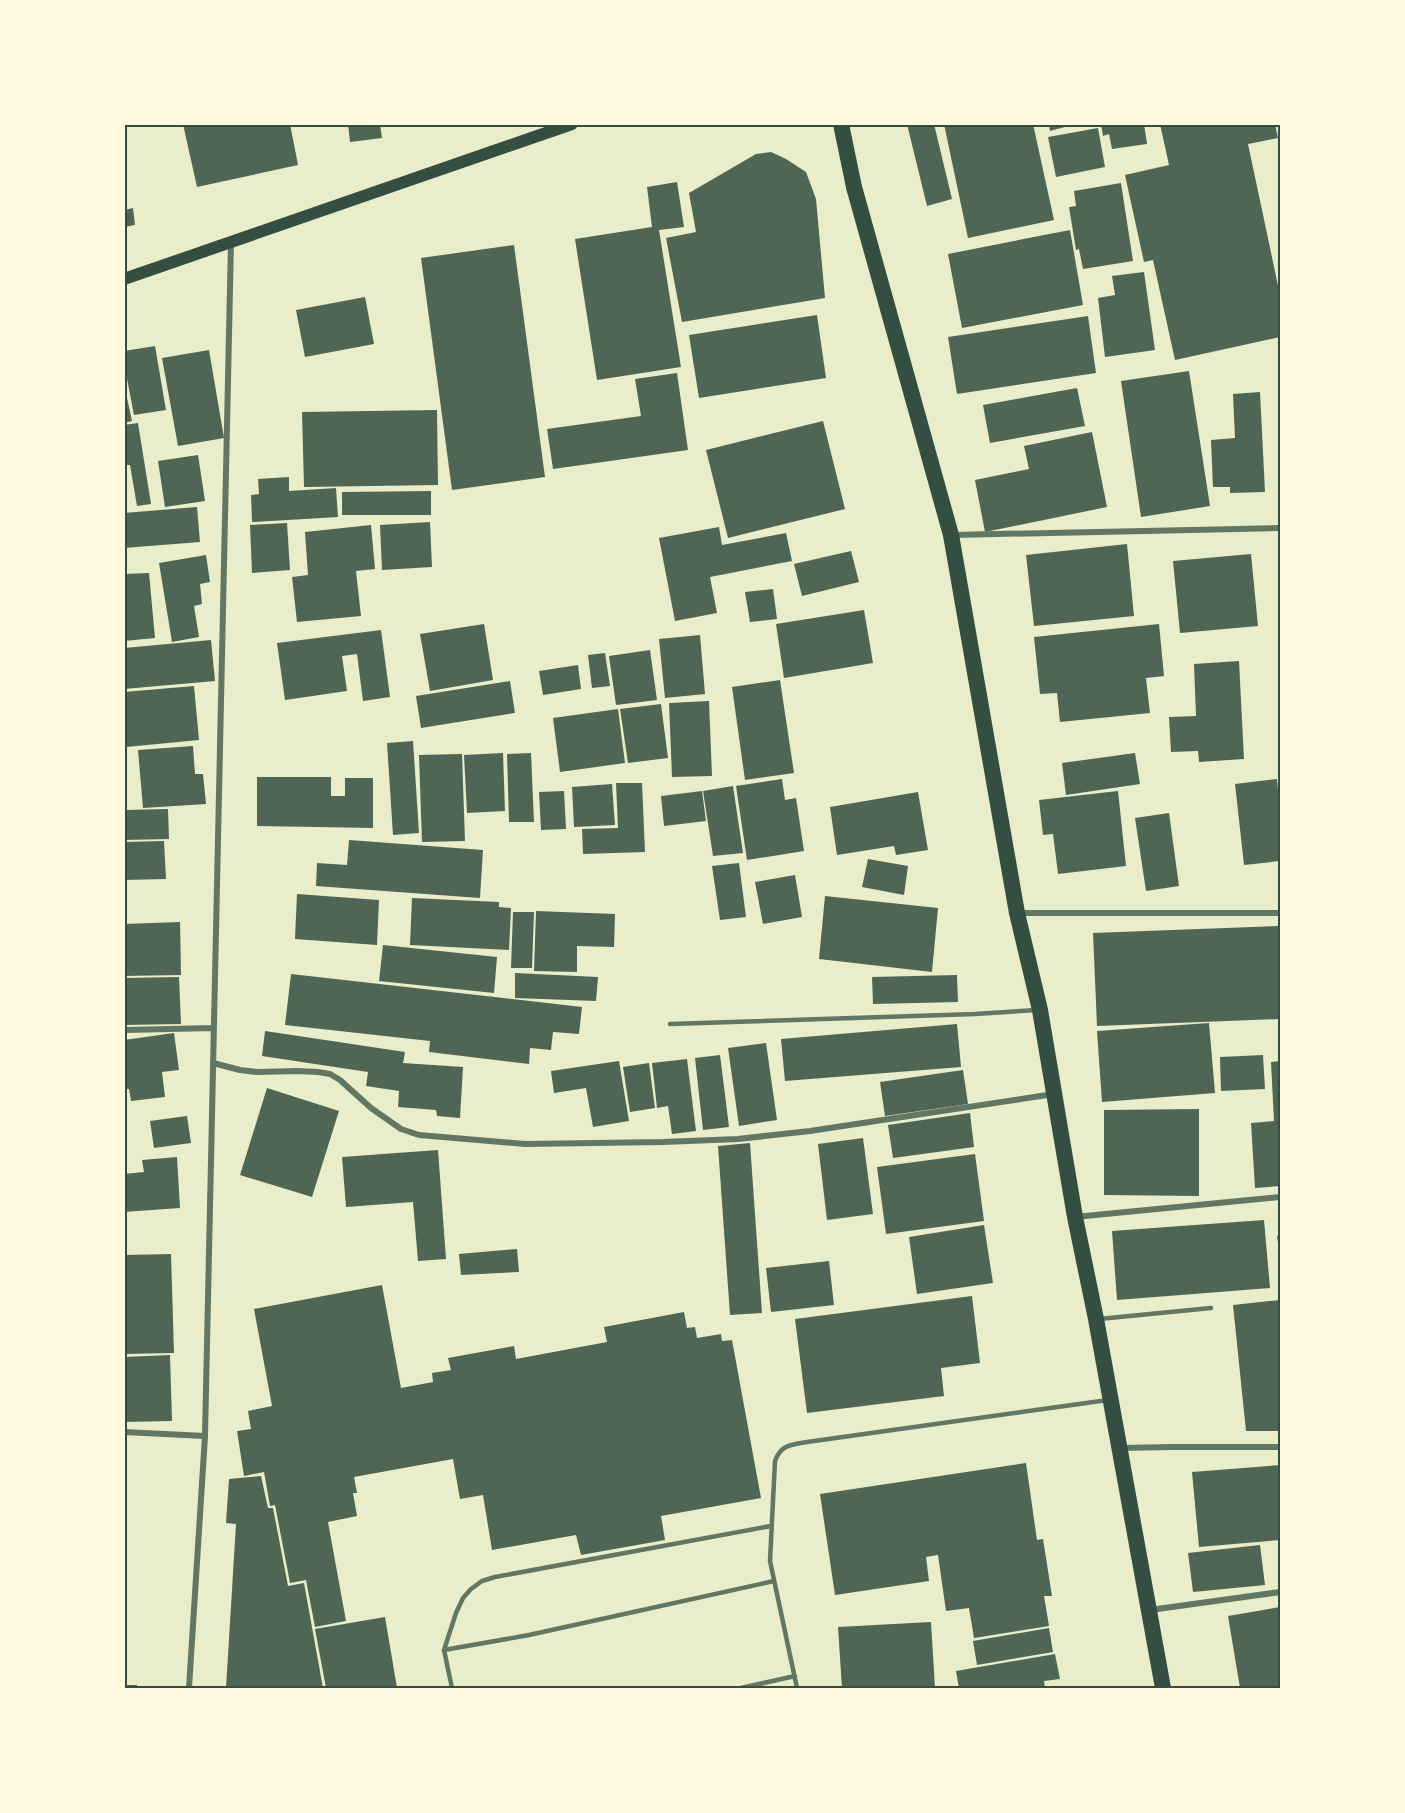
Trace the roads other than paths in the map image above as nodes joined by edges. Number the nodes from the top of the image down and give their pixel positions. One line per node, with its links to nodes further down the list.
1 (572, 124): 3 (main road)
2 (842, 124): 6 (highway)
3 (231, 241): 4 (main road); 11 (street)
4 (124, 279)
5 (1281, 528): 6 (street)
6 (951, 535): 7 (highway)
7 (1017, 913): 8 (street); 9 (highway)
8 (1281, 913)
9 (1040, 1010): 10 (lane); 14 (highway)
10 (670, 1024)
11 (214, 1028): 12 (street); 13 (street)
12 (124, 1030)
13 (213, 1063): 14 (street); 21 (street)
14 (1054, 1094): 16 (highway)
15 (1281, 1197): 16 (street)
16 (1075, 1217): 18 (highway)
17 (1211, 1308): 18 (lane)
18 (1096, 1319): 19 (highway)
19 (1111, 1400): 23 (highway); 24 (lane)
20 (124, 1432): 21 (street)
21 (205, 1436): 30 (street)
22 (1281, 1447): 23 (street)
23 (1120, 1448): 27 (highway)
24 (771, 1526): 25 (lane); 28 (lane)
25 (774, 1581): 28 (lane); 29 (lane)
26 (1281, 1592): 27 (street)
27 (1149, 1610): 34 (highway)
28 (444, 1650): 31 (lane)
29 (795, 1676): 32 (lane); 33 (lane)
30 (189, 1689)
31 (452, 1689)
32 (741, 1689)
33 (797, 1689)
34 (1163, 1689)

